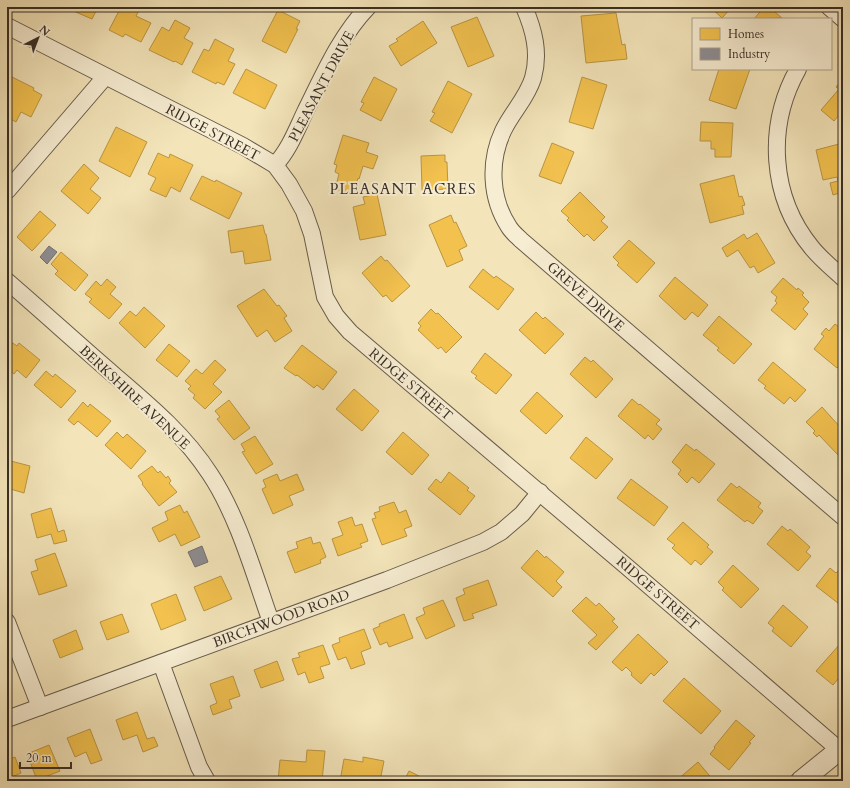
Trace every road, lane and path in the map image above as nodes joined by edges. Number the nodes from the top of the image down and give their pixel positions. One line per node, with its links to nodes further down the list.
1 (368, 7): 6 (street, PLEASANT DRIVE)
2 (524, 7): 11 (street, GREVE DRIVE)
3 (7, 26): 5 (street, RIDGE STREET)
4 (798, 70): 8 (street)
5 (105, 76): 6 (street, RIDGE STREET); 7 (street)
6 (275, 165): 10 (street, RIDGE STREET)
7 (7, 192)
8 (843, 278)
9 (7, 281): 13 (street, BERKSHIRE AVENUE)
10 (540, 492): 13 (street, BIRCHWOOD ROAD); 17 (street, RIDGE STREET)
11 (843, 517)
12 (7, 622): 15 (street)
13 (271, 622): 14 (street, BIRCHWOOD ROAD)
14 (161, 663): 15 (street, BIRCHWOOD ROAD); 18 (street)
15 (40, 707): 16 (street, BIRCHWOOD ROAD)
16 (7, 719)
17 (842, 750): 19 (street)
18 (208, 781)
19 (802, 781)

